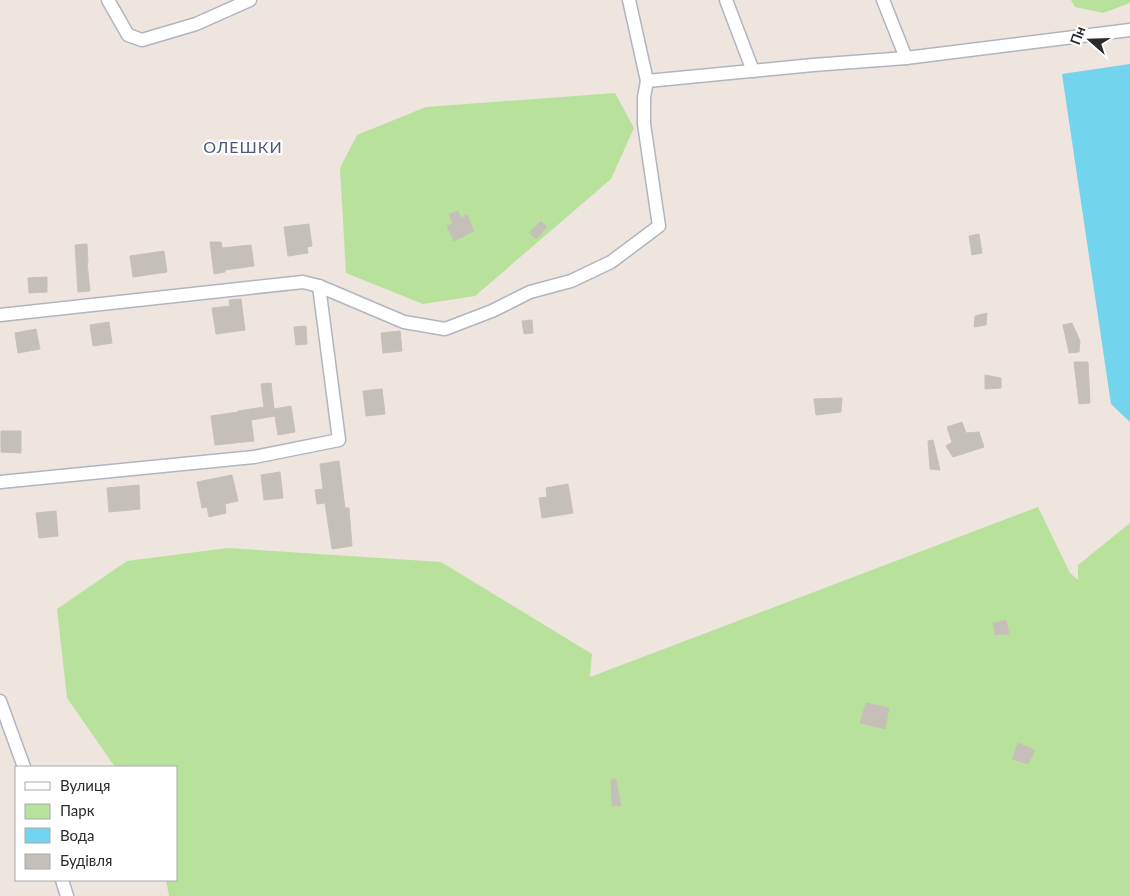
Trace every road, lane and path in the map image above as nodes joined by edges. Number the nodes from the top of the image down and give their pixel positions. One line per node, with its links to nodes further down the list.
1 (108, 0): 2 (street)
2 (250, 0)
3 (629, 0): 9 (street)
4 (726, 0): 8 (street)
5 (883, 0): 7 (street)
6 (1130, 30): 7 (street)
7 (906, 58): 8 (street)
8 (753, 71): 9 (street)
9 (647, 81): 10 (street)
10 (319, 286): 11 (street); 12 (street)
11 (0, 315)
12 (0, 482)
13 (0, 701): 14 (street)
14 (24, 766)
15 (62, 881): 16 (street)
16 (67, 896)

